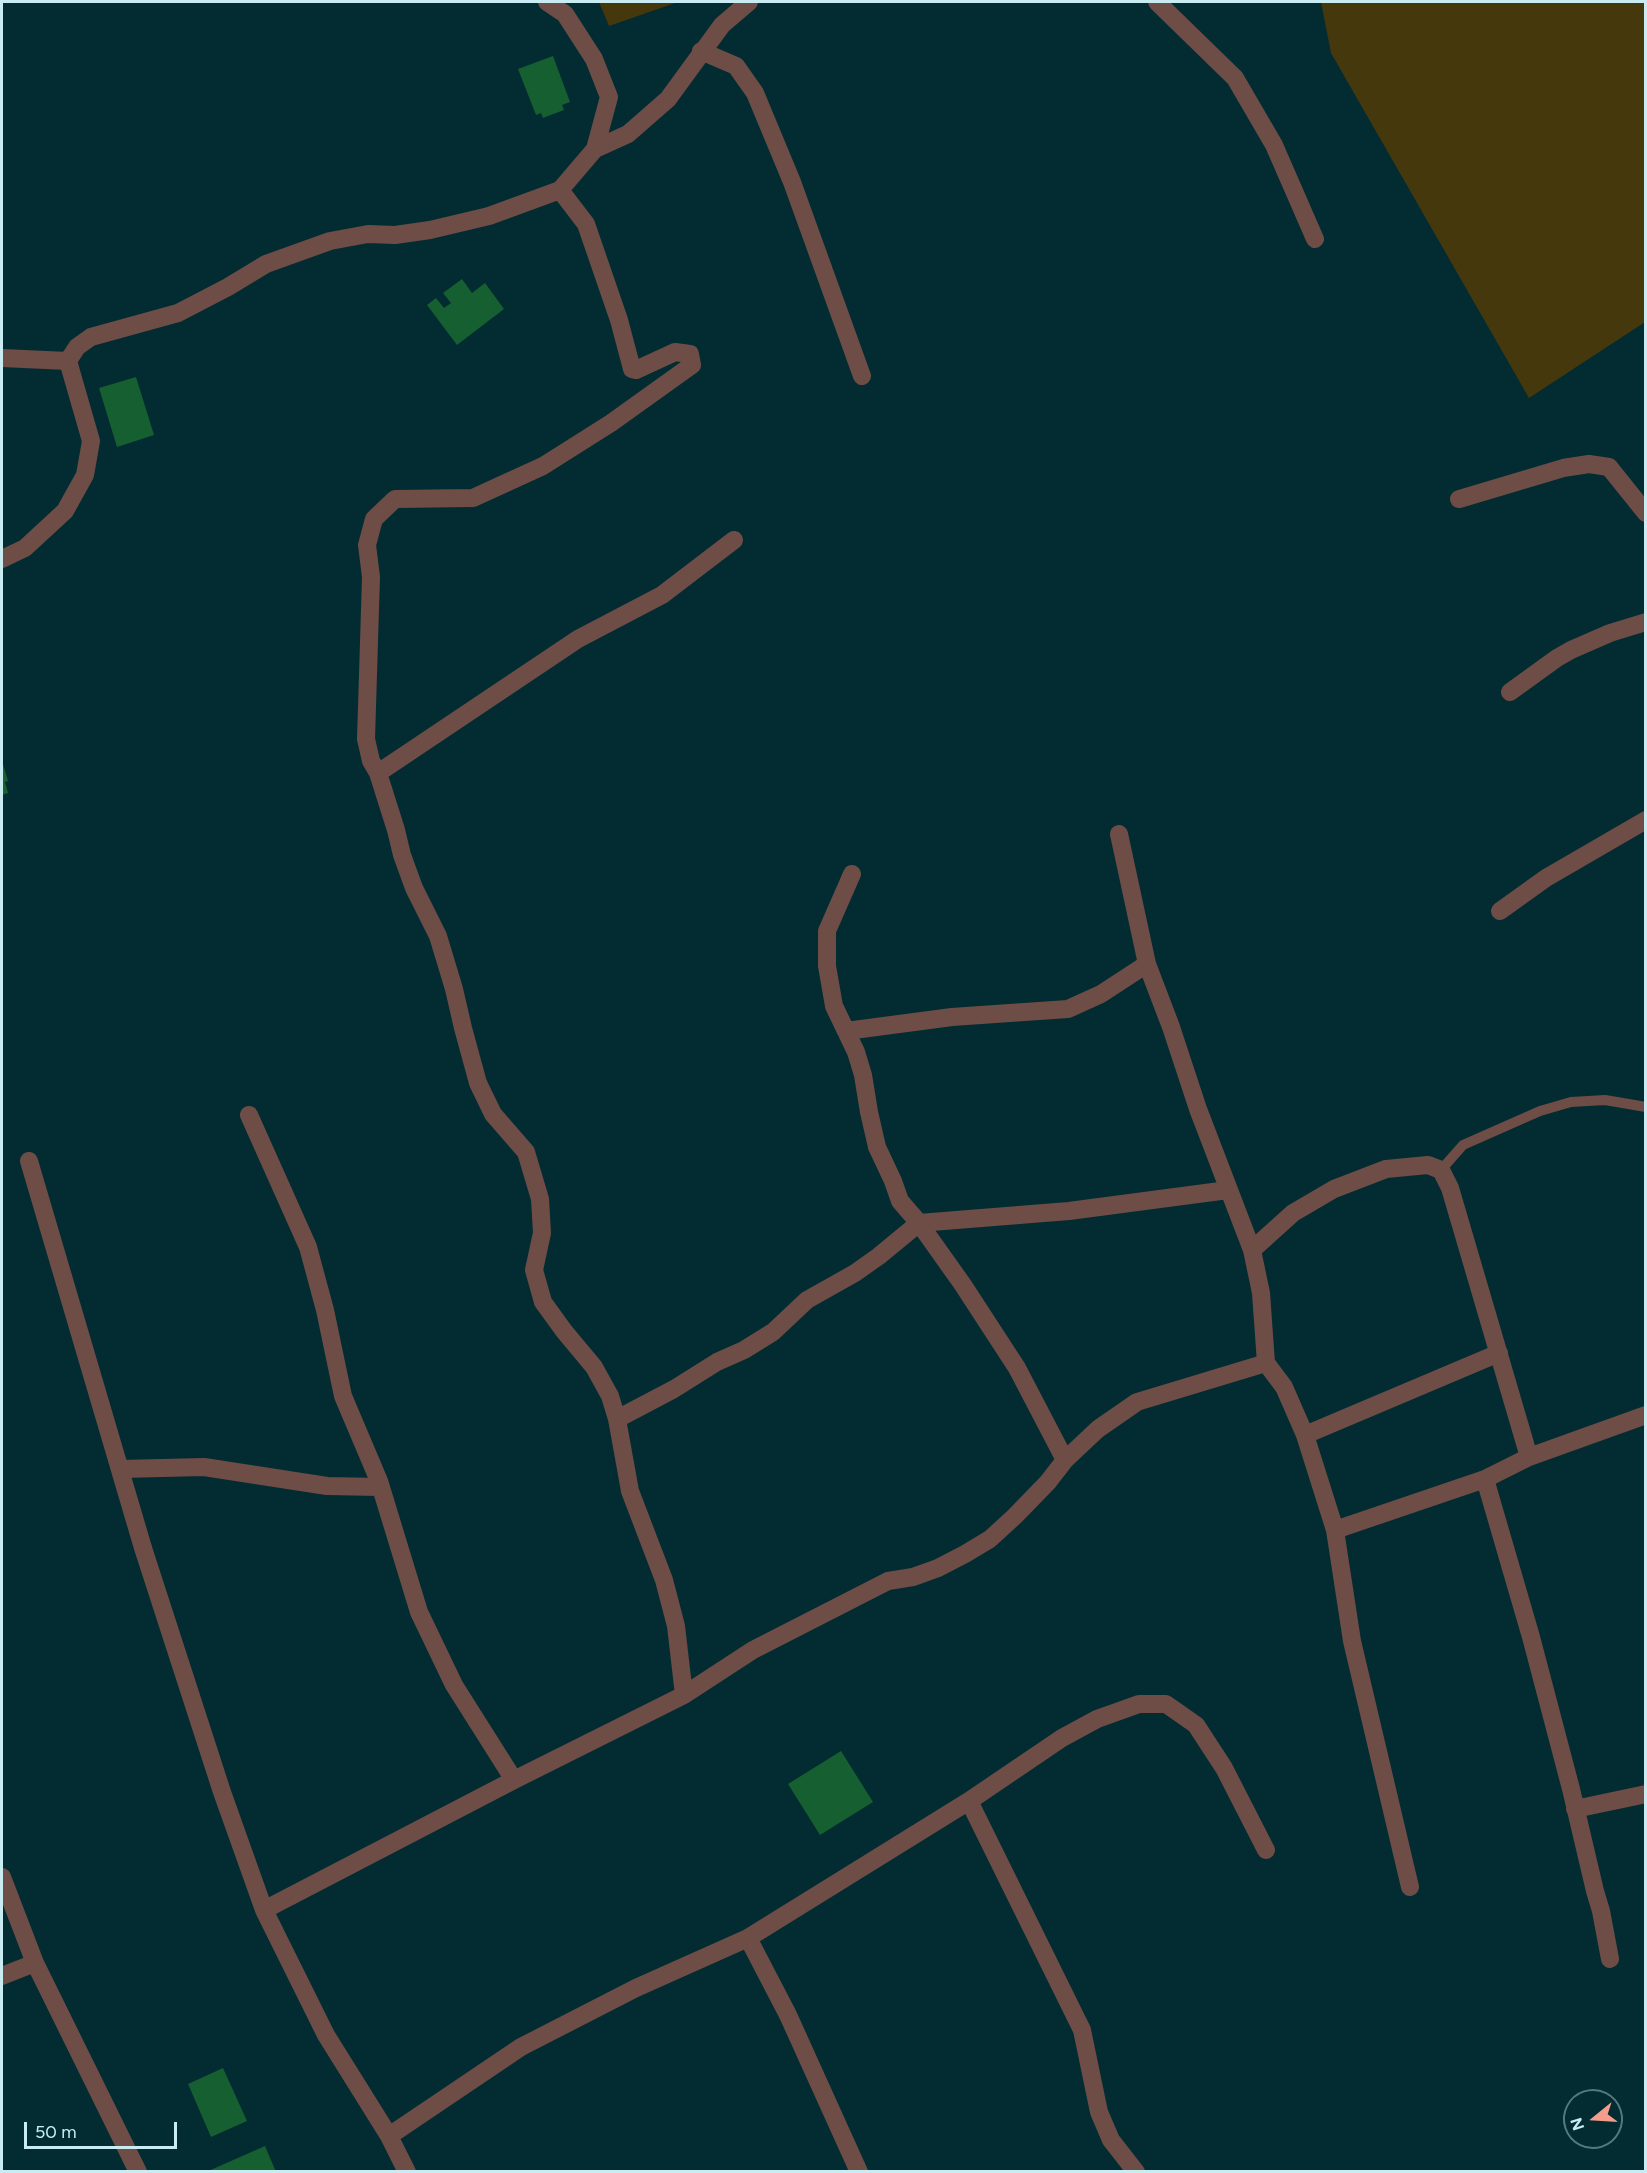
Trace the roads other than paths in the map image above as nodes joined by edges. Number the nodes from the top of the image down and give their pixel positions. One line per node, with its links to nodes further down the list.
1 (548, 2): 5 (street)
2 (749, 2): 4 (street)
3 (1157, 2): 7 (street)
4 (701, 51): 5 (street); 10 (street)
5 (595, 149): 6 (street)
6 (560, 190): 9 (street); 17 (street)
7 (1315, 239)
8 (2, 358): 9 (street)
9 (68, 361): 14 (street)
10 (862, 376)
11 (1459, 500): 12 (street)
12 (1646, 513)
13 (734, 540): 17 (street)
14 (2, 559)
15 (1646, 622): 16 (street)
16 (1510, 692)
17 (378, 773): 33 (street)
18 (1646, 820): 21 (street)
19 (1119, 834): 22 (street)
20 (852, 874): 23 (street)
21 (1500, 911)
22 (1148, 964): 23 (street); 28 (street)
23 (846, 1031): 29 (street)
24 (1646, 1107): 27 (lane)
25 (249, 1115): 40 (street)
26 (29, 1161): 38 (street)
27 (1441, 1170): 30 (street); 31 (street)
28 (1228, 1190): 29 (street); 30 (street)
29 (919, 1223): 33 (street); 37 (street)
30 (1252, 1250): 32 (street)
31 (1498, 1353): 35 (street); 36 (street)
32 (1266, 1364): 35 (street); 37 (street)
33 (617, 1419): 42 (street)
34 (1644, 1419): 36 (street)
35 (1305, 1435): 41 (street)
36 (1529, 1457): 39 (street)
37 (1065, 1460): 42 (street)
38 (120, 1468): 40 (street); 50 (street)
39 (1485, 1479): 41 (street); 46 (street)
40 (381, 1487): 43 (street)
41 (1335, 1530): 49 (street)
42 (684, 1695): 43 (street)
43 (514, 1780): 50 (street)
44 (1646, 1794): 46 (street)
45 (969, 1801): 47 (street); 51 (street); 59 (street)
46 (1575, 1809): 52 (street)
47 (1266, 1850)
48 (2, 1877): 53 (street)
49 (1410, 1887)
50 (264, 1910): 55 (street)
51 (748, 1938): 55 (street); 58 (street)
52 (1610, 1959)
53 (34, 1964): 54 (street); 56 (street)
54 (2, 1976)
55 (389, 2136): 57 (street)
56 (138, 2172)
57 (407, 2172)
58 (859, 2172)
59 (1136, 2172)

